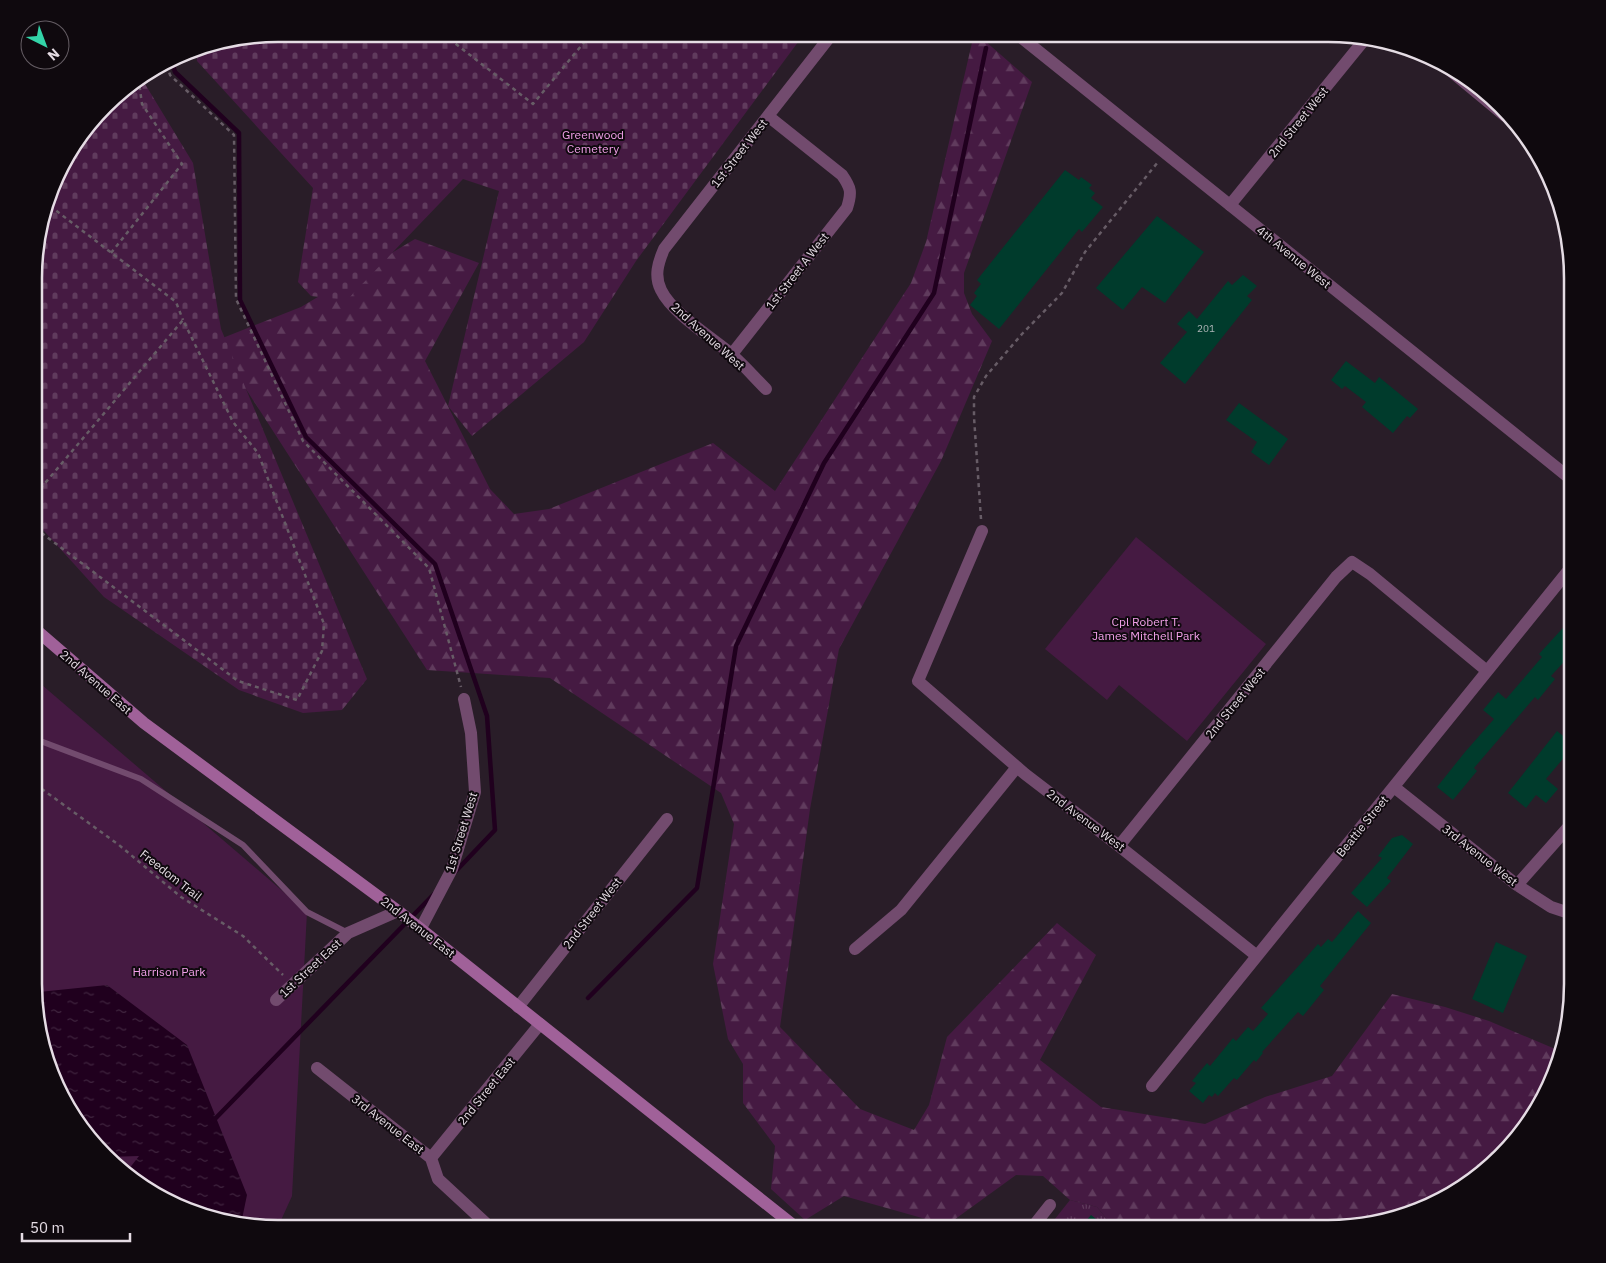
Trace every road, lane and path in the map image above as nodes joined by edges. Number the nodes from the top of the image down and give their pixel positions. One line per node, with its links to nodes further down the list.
1 (455, 43): 2 (path)
2 (584, 43)
3 (825, 43): 8 (street, 1st Street West)
4 (1028, 43): 9 (street, 4th Avenue West)
5 (1360, 45): 10 (street, 2nd Street West)
6 (168, 70): 24 (path)
7 (140, 87): 12 (path)
8 (768, 116): 13 (street, 1st Street West); 15 (street, 1st Street A West)
9 (1166, 154): 10 (street, 4th Avenue West); 19 (path)
10 (1230, 205): 17 (street, 4th Avenue West)
11 (53, 209): 12 (path)
12 (111, 253): 14 (path)
13 (657, 278): 15 (street, 2nd Avenue West)
14 (183, 320): 18 (path); 20 (path)
15 (732, 354): 16 (street, 2nd Avenue West)
16 (766, 389)
17 (1564, 474)
18 (42, 487)
19 (982, 531): 26 (street, 2nd Avenue West)
20 (42, 533)
21 (1564, 576): 23 (street, Beattie Street)
22 (42, 635): 33 (main road, 2nd Avenue East)
23 (1487, 671): 27 (street, Beattie Street); 31 (street, 2nd Street West)
24 (464, 699): 35 (street, 1st Street West)
25 (42, 741): 36 (lane)
26 (1017, 767): 31 (street, 2nd Avenue West); 37 (street)
27 (1394, 787): 32 (street, 3rd Avenue West); 38 (street, Beattie Street)
28 (42, 789): 39 (path, Freedom Trail)
29 (666, 818): 41 (street, 2nd Street West)
30 (1564, 832): 32 (street)
31 (1119, 846): 38 (street, 2nd Avenue West)
32 (1517, 885): 34 (street, 3rd Avenue West)
33 (398, 911): 35 (main road, 2nd Avenue East); 36 (street, 1st Street East)
34 (1564, 911)
35 (421, 928): 41 (main road, 2nd Avenue East)
36 (348, 933): 39 (street, 1st Street East)
37 (855, 949)
38 (1257, 956): 44 (street, Beattie Street)
39 (293, 985): 40 (street, 1st Street East)
40 (276, 1000)
41 (518, 1007): 42 (main road, 2nd Avenue East)
42 (540, 1024): 45 (street, 2nd Street East); 48 (main road, 2nd Avenue East)
43 (317, 1068): 45 (street, 3rd Avenue East)
44 (1152, 1086)
45 (431, 1158): 47 (street, 3rd Avenue East)
46 (1050, 1205): 49 (street)
47 (482, 1220)
48 (787, 1220)
49 (1038, 1220)

